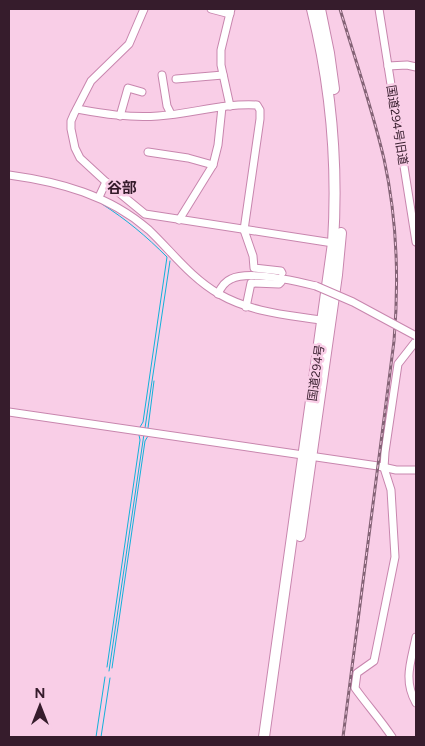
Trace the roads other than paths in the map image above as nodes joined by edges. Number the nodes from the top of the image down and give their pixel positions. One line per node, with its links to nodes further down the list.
1 (144, 9): 15 (street)
2 (210, 9): 6 (street)
3 (312, 9): 26 (highway, 国道294号)
4 (320, 9): 31 (highway, 国道294号)
5 (379, 9): 7 (street, 国道294号旧道)
6 (231, 11): 9 (street)
7 (388, 66): 8 (street); 25 (street, 国道294号旧道)
8 (416, 67)
9 (223, 75): 11 (street); 13 (street)
10 (162, 76): 16 (street)
11 (176, 79)
12 (142, 92): 17 (street)
13 (230, 106): 14 (street); 24 (street)
14 (222, 107): 16 (street); 19 (street)
15 (77, 109): 17 (street); 21 (street)
16 (170, 114): 17 (street)
17 (120, 116)
18 (148, 152): 19 (street)
19 (213, 165): 23 (street)
20 (9, 175): 22 (street)
21 (106, 182): 22 (street); 23 (street)
22 (99, 197): 29 (street)
23 (179, 220): 24 (street)
24 (244, 230): 26 (street); 27 (street)
25 (416, 239)
26 (333, 243): 31 (highway, 国道294号)
27 (282, 273)
28 (281, 282): 30 (street)
29 (218, 294): 30 (street); 32 (street, bridge)
30 (246, 307): 31 (street)
31 (327, 321): 35 (highway, 国道294号)
32 (416, 336)
33 (416, 341): 36 (street)
34 (9, 412): 35 (street)
35 (307, 456): 36 (street); 40 (highway, 国道294号); 41 (highway, 国道294号)
36 (384, 468): 37 (street); 42 (street)
37 (416, 470)
38 (416, 636): 39 (street)
39 (416, 703)
40 (264, 737)
41 (271, 737)
42 (392, 737)

